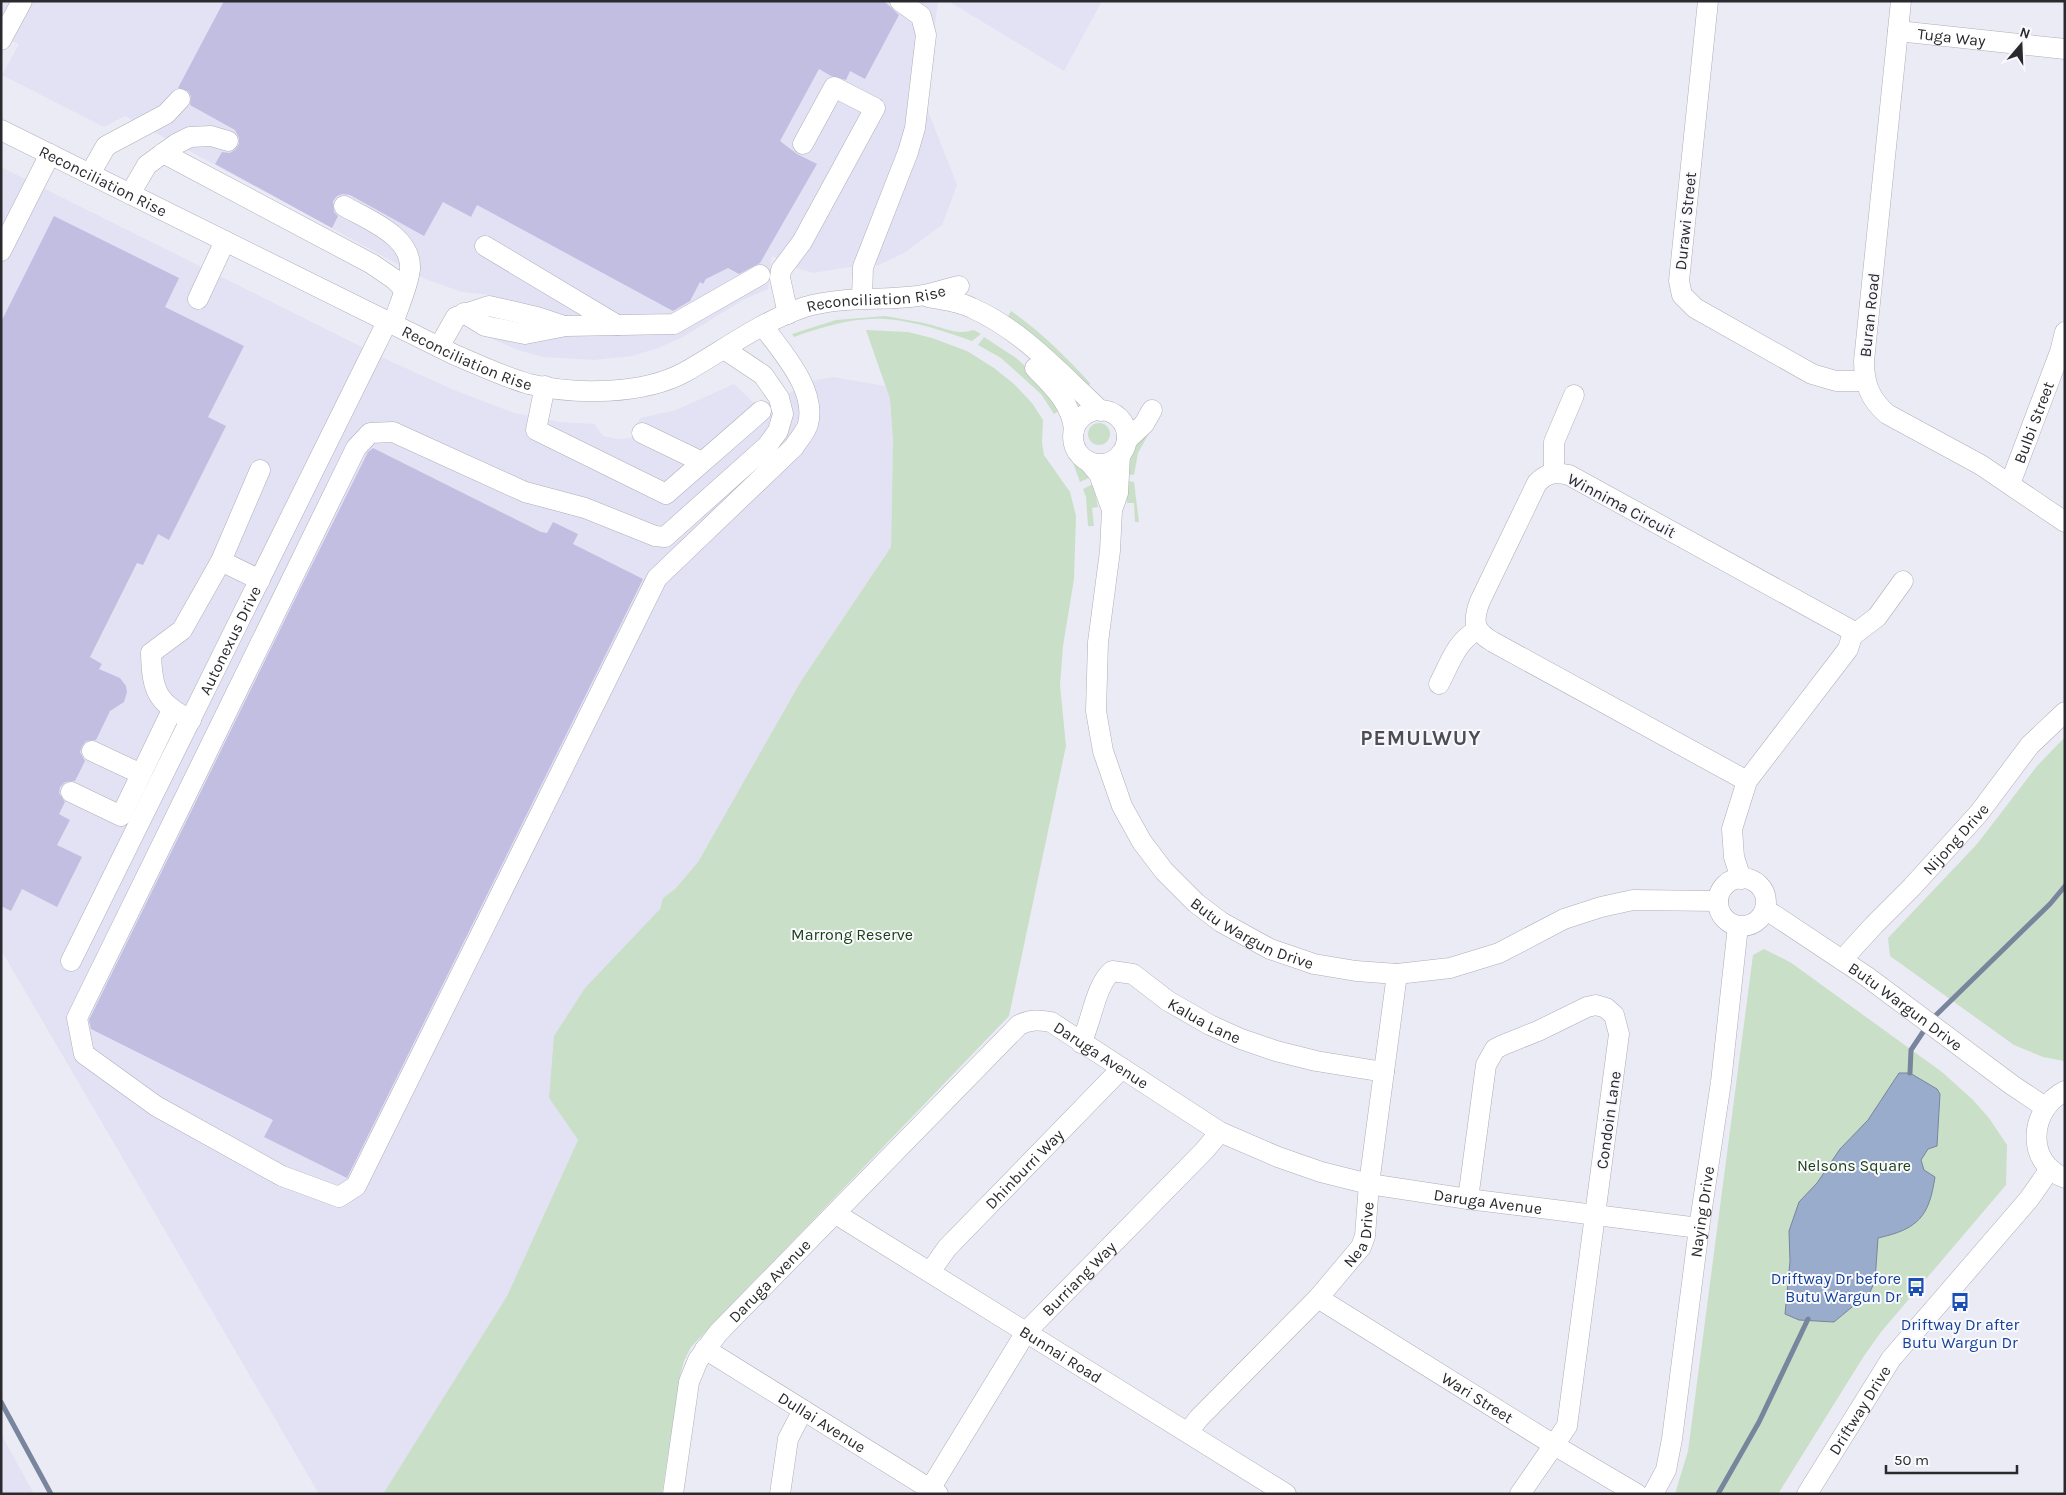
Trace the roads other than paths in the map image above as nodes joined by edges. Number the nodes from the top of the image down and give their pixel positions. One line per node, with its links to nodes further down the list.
1 (22, 1): 6 (street)
2 (900, 1): 24 (street)
3 (1708, 1): 33 (street, Durawi Street)
4 (1901, 1): 5 (street, Buran Road)
5 (1898, 31): 7 (street, Tuga Way); 33 (street, Buran Road)
6 (1, 40)
7 (2065, 49)
8 (180, 99): 14 (street)
9 (1, 130): 13 (street, Reconciliation Rise)
10 (228, 142): 12 (street)
11 (803, 144): 26 (street)
12 (163, 153): 15 (street); 22 (street)
13 (50, 154): 14 (street, Reconciliation Rise); 19 (street)
14 (90, 174): 15 (street, Reconciliation Rise)
15 (130, 194): 17 (street, Reconciliation Rise)
16 (344, 206): 22 (street, Autonexus Drive)
17 (225, 241): 25 (street); 27 (street, Reconciliation Rise)
18 (485, 246): 28 (street)
19 (1, 251)
20 (760, 275): 28 (street)
21 (959, 286): 23 (street, Reconciliation Rise)
22 (404, 289): 27 (street, Autonexus Drive)
23 (918, 296): 24 (street, Reconciliation Rise); 37 (street); 38 (street, Butu Wargun Drive)
24 (862, 298): 26 (street, Reconciliation Rise)
25 (198, 299)
26 (788, 314): 29 (street, Reconciliation Rise)
27 (390, 323): 31 (street, Reconciliation Rise); 49 (street, Autonexus Drive)
28 (617, 325): 31 (street)
29 (763, 326): 32 (street, Reconciliation Rise); 32 (street)
30 (2065, 332): 45 (street, Bulbi Street)
31 (439, 347): 34 (street, Reconciliation Rise)
32 (724, 349): 34 (street, Reconciliation Rise)
33 (1865, 381): 45 (street, Buran Road)
34 (545, 386): 42 (street)
35 (1574, 395): 44 (street)
36 (761, 411): 42 (street)
37 (1109, 414): 38 (street); 40 (street, Butu Wargun Drive); 40 (street)
38 (1074, 430): 41 (street, Butu Wargun Drive)
39 (642, 433): 42 (street)
40 (1124, 447): 41 (street); 46 (street, Butu Wargun Drive)
41 (1088, 461): 46 (street, Butu Wargun Drive)
42 (702, 462)
43 (260, 470): 48 (street)
44 (1554, 472): 51 (street, Winnima Circuit); 52 (street, Winnima Circuit)
45 (2010, 484): 47 (street, Buran Road)
46 (1112, 510): 67 (street, Butu Wargun Drive)
47 (2065, 522)
48 (221, 561): 49 (street); 54 (street)
49 (260, 580): 56 (street, Autonexus Drive)
50 (1903, 581): 52 (street)
51 (1478, 630): 53 (street); 59 (street)
52 (1852, 636): 59 (street)
53 (1440, 684)
54 (172, 710): 56 (street); 58 (street)
55 (2065, 712): 65 (street, Nijong Drive)
56 (191, 720): 66 (street, Autonexus Drive)
57 (92, 750): 58 (street)
58 (141, 774): 60 (street)
59 (1747, 781): 61 (street)
60 (71, 792)
61 (1741, 879): 62 (street); 63 (street)
62 (1718, 901): 64 (street); 67 (street, Butu Wargun Drive)
63 (1765, 909): 64 (street); 65 (street, Butu Wargun Drive)
64 (1738, 926): 79 (street, Naying Drive)
65 (1842, 960): 72 (street, Butu Wargun Drive)
66 (72, 961)
67 (1397, 974): 70 (street, Nea Drive)
68 (1081, 1043): 69 (street, Daruga Avenue); 70 (street, Kalua Lane); 77 (street, Daruga Avenue)
69 (1122, 1068): 73 (street, Daruga Avenue); 80 (street, Dhinburri Way)
70 (1384, 1072): 75 (street, Nea Drive)
71 (2065, 1092): 72 (street)
72 (2045, 1107): 74 (street)
73 (1220, 1132): 75 (street, Daruga Avenue); 82 (street, Burriang Way)
74 (2057, 1174): 94 (street, Driftway Drive)
75 (1369, 1184): 76 (street, Daruga Avenue); 81 (street, Nea Drive)
76 (1468, 1199): 78 (street, Daruga Avenue); 78 (street, Condoin Lane)
77 (836, 1214): 80 (street, Bunnai Road); 83 (street, Daruga Avenue)
78 (1595, 1215): 79 (street, Daruga Avenue); 86 (street, Condoin Lane)
79 (1699, 1228): 93 (street, Naying Drive)
80 (930, 1272): 82 (street, Bunnai Road)
81 (1318, 1298): 85 (street, Nea Drive); 86 (street, Wari Street)
82 (1026, 1332): 85 (street, Bunnai Road); 87 (street, Burriang Way)
83 (702, 1354): 84 (street, Dullai Avenue); 88 (street, Daruga Avenue)
84 (800, 1416): 87 (street, Dullai Avenue); 89 (street)
85 (1188, 1432): 90 (street, Bunnai Road)
86 (1554, 1445): 91 (street, Condoin Lane); 92 (street, Wari Street)
87 (928, 1493)
88 (673, 1494)
89 (780, 1494)
90 (1286, 1494)
91 (1520, 1494)
92 (1637, 1494)
93 (1653, 1494)
94 (1807, 1494)

